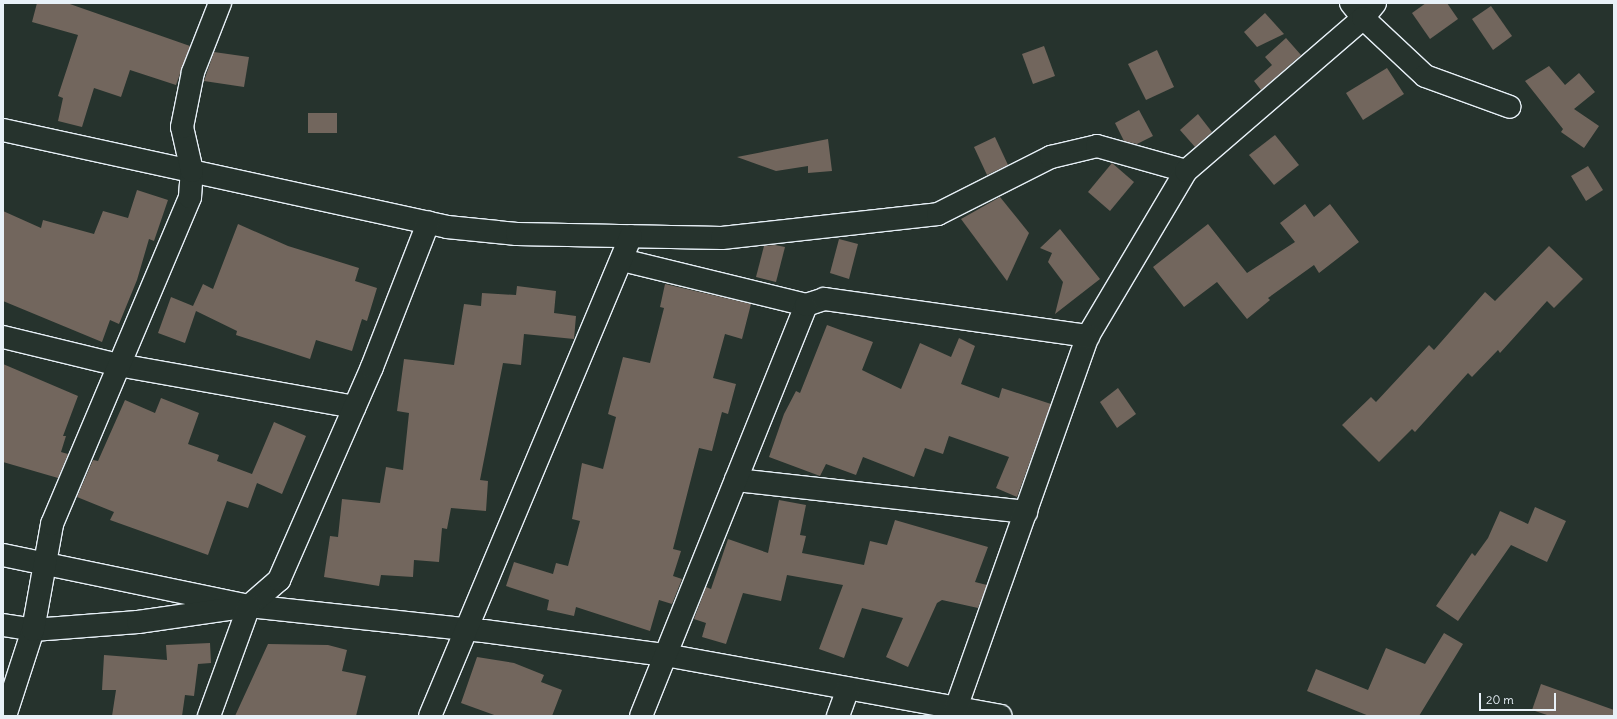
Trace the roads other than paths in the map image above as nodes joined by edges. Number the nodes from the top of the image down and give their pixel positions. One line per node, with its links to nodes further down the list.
1 (220, 3): 5 (street)
2 (1363, 8): 3 (street); 6 (street)
3 (1510, 107)
4 (3, 130): 5 (street)
5 (192, 171): 7 (street); 13 (street)
6 (1186, 171): 8 (street); 11 (street)
7 (428, 223): 8 (street); 14 (street)
8 (632, 236): 9 (street)
9 (622, 260): 10 (street); 21 (street)
10 (806, 305): 11 (street); 15 (street)
11 (1088, 336): 16 (street)
12 (3, 337): 13 (street)
13 (119, 365): 14 (street); 18 (street)
14 (354, 407): 19 (street)
15 (736, 480): 16 (street); 23 (street)
16 (1026, 512): 25 (street)
17 (3, 555): 18 (street)
18 (44, 564): 19 (street); 22 (street)
19 (249, 606): 21 (street); 22 (street); 27 (street)
20 (3, 625): 22 (street)
21 (465, 629): 23 (street); 28 (street)
22 (33, 630): 26 (street)
23 (665, 655): 24 (street); 29 (street)
24 (848, 688): 25 (street); 30 (street)
25 (956, 708): 31 (street)
26 (5, 716)
27 (209, 716)
28 (430, 716)
29 (641, 716)
30 (838, 716)
31 (1000, 716)

